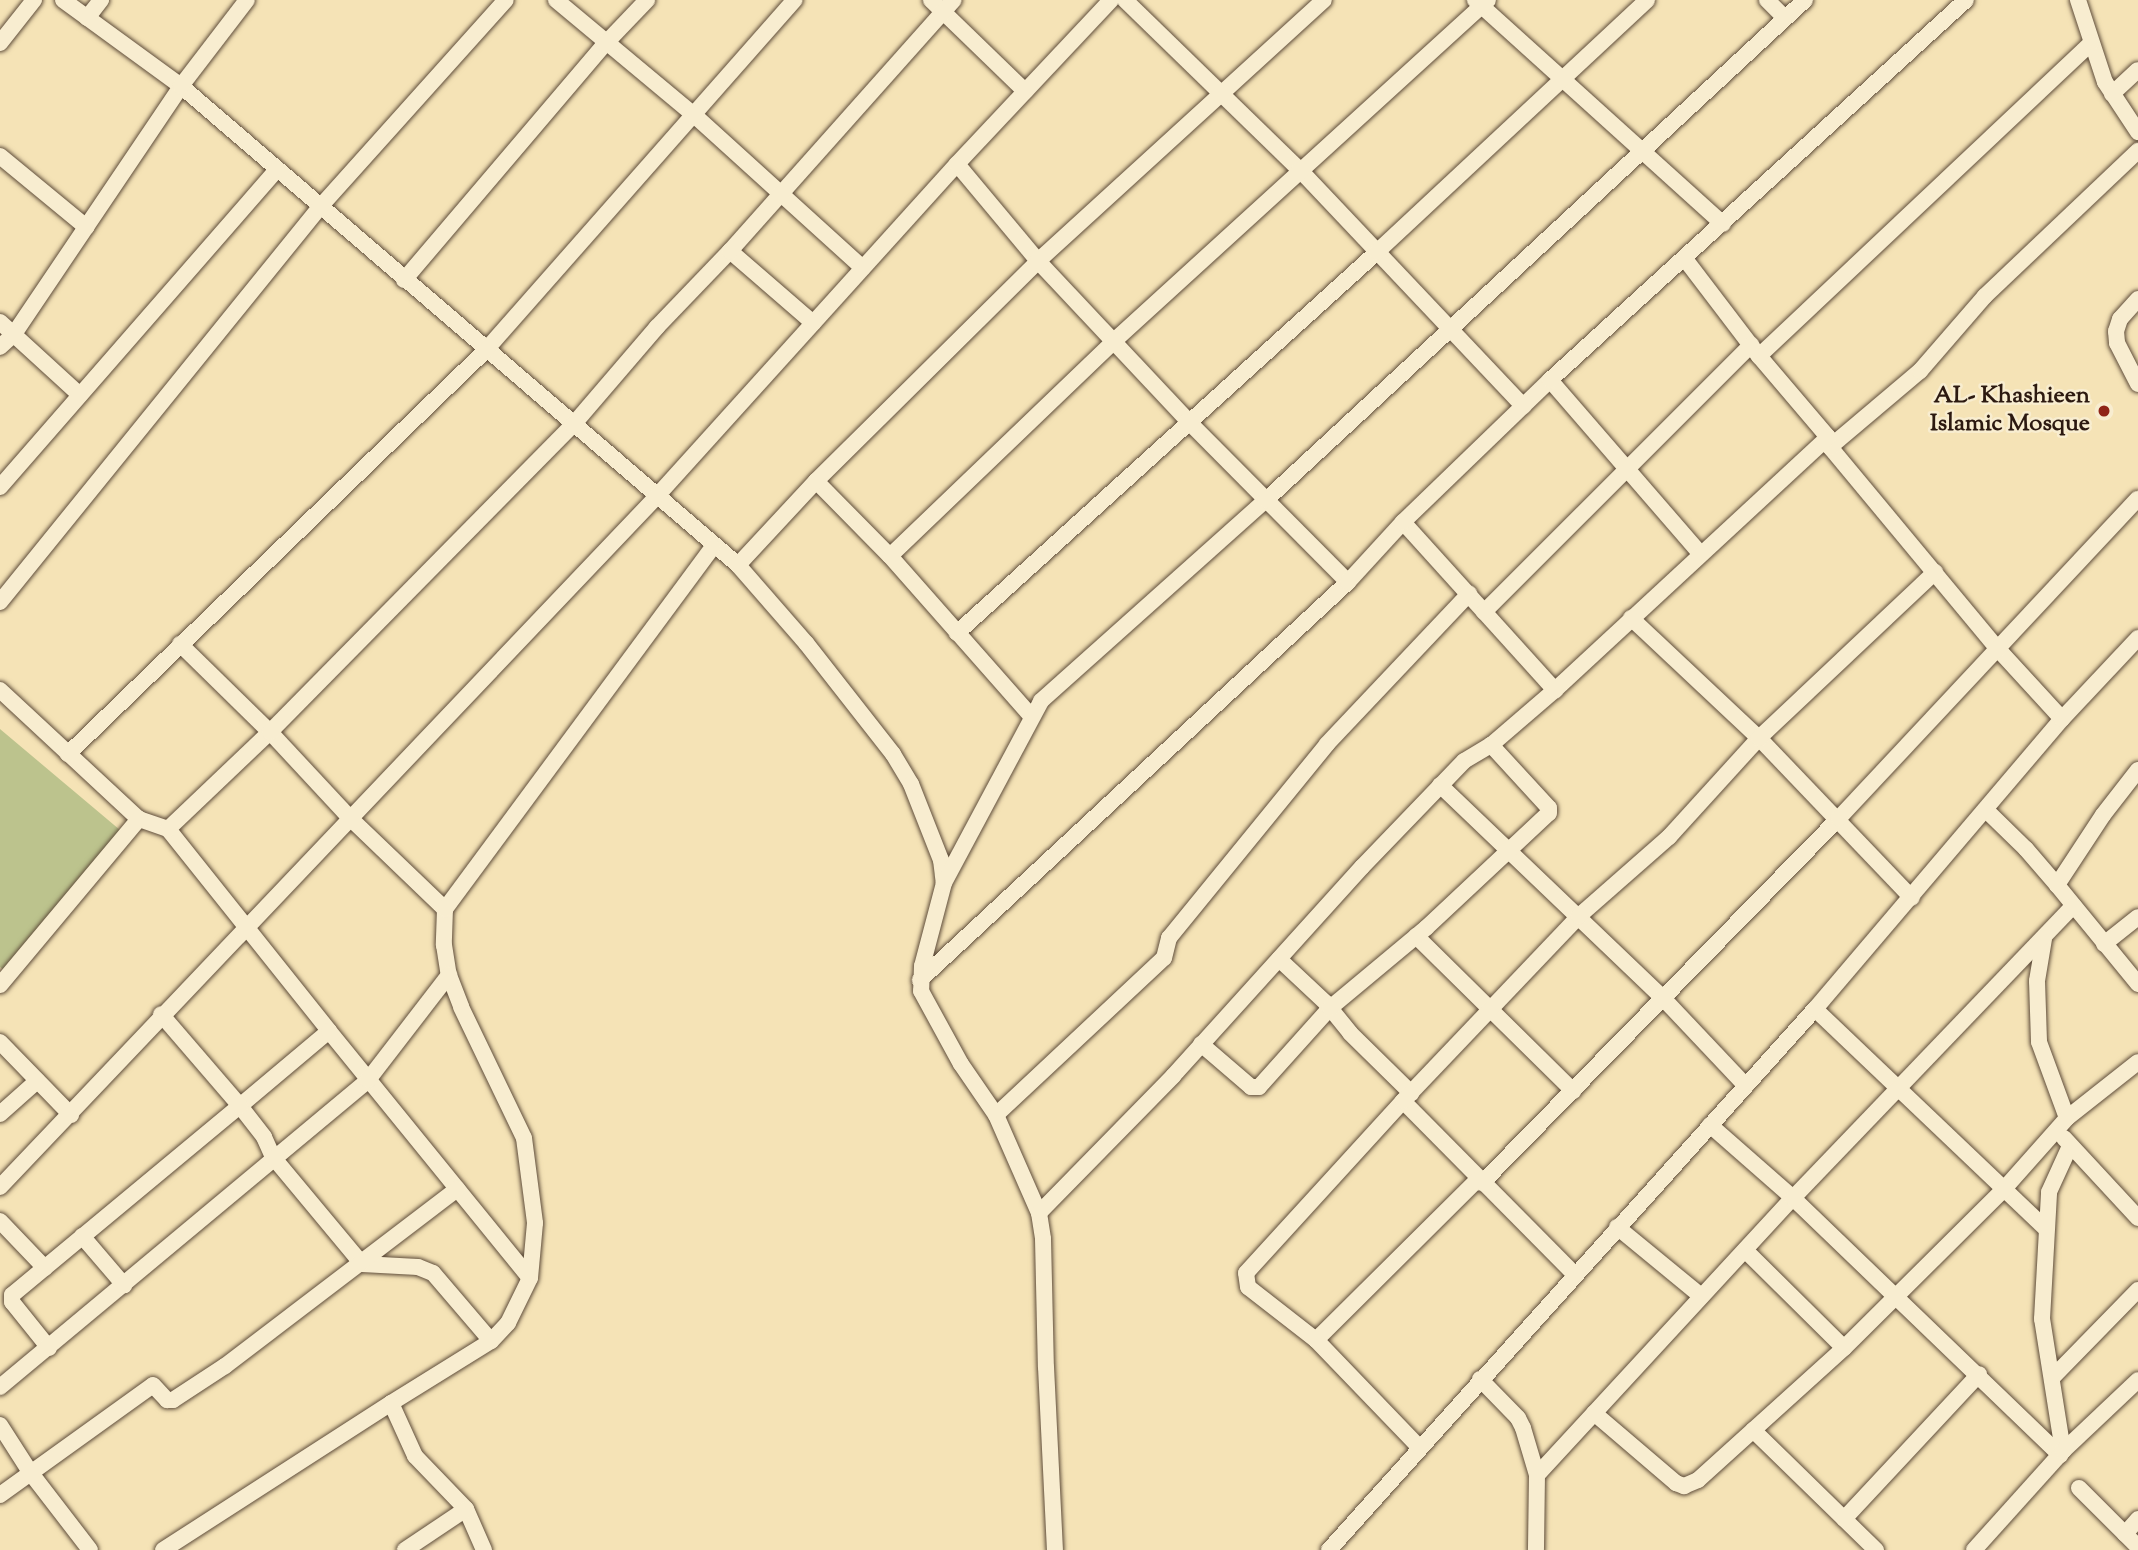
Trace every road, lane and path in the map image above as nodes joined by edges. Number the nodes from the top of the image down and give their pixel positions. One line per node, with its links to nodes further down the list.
1 (34, 0): 22 (street)
2 (63, 0): 20 (street)
3 (101, 0): 20 (street)
4 (247, 0): 27 (street)
5 (506, 0): 40 (street)
6 (556, 0): 24 (street)
7 (647, 0): 24 (street)
8 (794, 0): 31 (street)
9 (931, 0): 19 (street)
10 (1111, 0): 28 (street)
11 (1125, 0): 29 (street)
12 (1324, 0): 29 (street)
13 (1647, 0): 26 (street)
14 (1767, 0): 21 (street)
15 (1805, 0): 21 (street)
16 (1966, 0): 41 (street)
17 (2078, 0): 23 (street)
18 (1482, 2): 26 (street); 38 (street)
19 (949, 6): 28 (street); 39 (street)
20 (87, 18): 27 (street)
21 (1785, 18): 33 (street)
22 (0, 43)
23 (2091, 43): 30 (street); 56 (street)
24 (605, 44): 31 (street); 48 (street)
25 (2138, 70): 30 (street)
26 (1562, 79): 33 (street); 44 (street)
27 (181, 86): 37 (street); 42 (street)
28 (1025, 91): 36 (street)
29 (1220, 93): 38 (street); 46 (street)
30 (2112, 94): 32 (street)
31 (693, 114): 39 (street); 57 (street)
32 (2138, 132)
33 (1640, 149): 41 (street); 52 (street)
34 (2138, 151): 64 (street)
35 (0, 156): 42 (street)
36 (957, 164): 46 (street); 47 (street)
37 (277, 169): 40 (street); 60 (street)
38 (1300, 170): 44 (street); 54 (street)
39 (780, 195): 43 (street); 47 (street)
40 (320, 206): 48 (street); 79 (street)
41 (1723, 224): 45 (street)
42 (86, 227): 53 (street)
43 (730, 251): 51 (street); 63 (street)
44 (1377, 253): 52 (street); 62 (street)
45 (1685, 259): 56 (street); 58 (street)
46 (1038, 261): 54 (street); 66 (street)
47 (863, 268): 51 (street)
48 (404, 280): 57 (street)
49 (2138, 299): 59 (street)
50 (0, 322): 53 (street)
51 (813, 323): 68 (street)
52 (1451, 330): 61 (street); 70 (street)
53 (14, 334): 55 (street); 60 (street)
54 (1114, 341): 62 (street); 74 (street)
55 (0, 348)
56 (1755, 350): 64 (street); 65 (street)
57 (485, 351): 63 (street); 84 (street)
58 (1550, 380): 61 (street); 65 (street)
59 (2138, 384)
60 (80, 395): 67 (street)
61 (1523, 406): 71 (street)
62 (1188, 421): 70 (street); 82 (street)
63 (573, 425): 68 (street); 90 (street)
64 (1829, 442): 73 (street); 76 (street)
65 (1628, 471): 73 (street); 80 (street)
66 (816, 481): 74 (street); 75 (street)
67 (0, 487)
68 (657, 496): 72 (street); 97 (street)
69 (2138, 499): 85 (street)
70 (1266, 500): 77 (street); 88 (street)
71 (1403, 522): 77 (street); 78 (street)
72 (713, 547): 75 (street); 106 (street)
73 (1700, 553): 81 (street)
74 (890, 556): 82 (street)
75 (738, 565): 102 (street)
76 (1935, 572): 85 (street); 91 (street)
77 (1348, 582): 115 (street)
78 (1469, 594): 80 (street); 136 (street)
79 (0, 602)
80 (1484, 612): 87 (street)
81 (1631, 618): 87 (street); 91 (street)
82 (957, 632): 88 (street)
83 (2138, 638): 89 (street)
84 (180, 644): 90 (street); 93 (street)
85 (1997, 648): 89 (street); 98 (street)
86 (0, 690): 93 (street)
87 (1555, 690): 92 (street)
88 (1031, 716): 102 (street)
89 (2062, 719): 96 (street)
90 (270, 732): 97 (street); 100 (street)
91 (1759, 738): 98 (street); 107 (street)
92 (1491, 745): 95 (street); 101 (street)
93 (68, 754): 99 (street)
94 (2138, 770): 103 (street)
95 (1440, 785): 101 (street); 113 (street)
96 (1986, 810): 103 (street); 104 (street)
97 (350, 818): 106 (street); 109 (street)
98 (1839, 818): 104 (street); 118 (street)
99 (139, 819): 100 (street); 117 (street)
100 (168, 829): 109 (street)
101 (1508, 852): 107 (street); 110 (street)
102 (944, 883): 115 (street)
103 (2057, 885): 105 (street)
104 (1912, 898): 120 (street)
105 (2073, 906): 111 (street); 112 (street)
106 (445, 909): 114 (street)
107 (1579, 916): 118 (street); 121 (street)
108 (2138, 918): 112 (street)
109 (243, 928): 122 (street); 123 (street)
110 (1416, 936): 119 (street); 121 (street)
111 (2044, 939): 130 (street); 137 (street)
112 (2104, 944): 116 (street)
113 (1279, 959): 119 (street); 125 (street)
114 (449, 975): 127 (street); 156 (street)
115 (920, 980): 136 (street)
116 (2138, 984)
117 (0, 985)
118 (1662, 997): 129 (street); 131 (street)
119 (1330, 1008): 125 (street); 132 (street)
120 (1815, 1009): 129 (street); 130 (street)
121 (1490, 1010): 131 (street); 132 (street)
122 (161, 1014): 133 (street); 135 (street)
123 (329, 1031): 127 (street); 133 (street)
124 (0, 1042): 128 (street)
125 (1201, 1044): 147 (street)
126 (2138, 1062): 137 (street)
127 (369, 1080): 140 (street); 143 (street)
128 (37, 1081): 134 (street); 135 (street)
129 (1746, 1086): 138 (street)
130 (1899, 1087): 144 (street); 145 (street)
131 (1573, 1091): 141 (street)
132 (1407, 1097): 141 (street); 161 (street)
133 (240, 1106): 140 (street); 151 (street)
134 (0, 1114)
135 (71, 1115): 142 (street)
136 (996, 1115): 147 (street)
137 (2063, 1124): 139 (street); 144 (street)
138 (1710, 1125): 145 (street); 149 (street)
139 (2070, 1146): 146 (street); 150 (street)
140 (273, 1157): 153 (street); 157 (street)
141 (1480, 1181): 155 (street); 161 (street)
142 (0, 1187)
143 (457, 1189): 153 (street); 156 (street)
144 (2004, 1189): 150 (street); 160 (street)
145 (1793, 1198): 152 (street); 160 (street)
146 (2135, 1210)
147 (1039, 1213): 189 (street)
148 (0, 1221): 154 (street)
149 (1617, 1227): 155 (street); 159 (street)
150 (2045, 1228): 166 (street)
151 (82, 1237): 154 (street); 157 (street)
152 (1745, 1250): 159 (street); 164 (street)
153 (362, 1264): 162 (street); 176 (street)
154 (45, 1268): 163 (street)
155 (1574, 1274): 167 (street)
156 (530, 1278): 162 (street)
157 (124, 1285): 163 (street)
158 (2138, 1290): 166 (street)
159 (1701, 1296): 171 (street)
160 (1895, 1297): 164 (street); 165 (street)
161 (1316, 1340): 174 (street)
162 (491, 1341): 170 (street)
163 (48, 1348): 169 (street)
164 (1844, 1348): 173 (street)
165 (1979, 1374): 175 (street); 181 (street)
166 (2052, 1378): 175 (street)
167 (1480, 1379): 174 (street); 177 (street)
168 (2138, 1380): 175 (street)
169 (0, 1387)
170 (391, 1403): 180 (street); 186 (street)
171 (1594, 1413): 173 (street); 177 (street)
172 (0, 1425): 176 (street)
173 (1753, 1430): 181 (street)
174 (1420, 1448): 190 (street)
175 (2062, 1453): 193 (street)
176 (30, 1472): 179 (street); 185 (street)
177 (1537, 1475): 191 (street)
178 (2079, 1488): 183 (street)
179 (0, 1495)
180 (466, 1509): 187 (street); 188 (street)
181 (1844, 1519): 192 (street)
182 (2138, 1519): 183 (street)
183 (2124, 1534): 184 (street)
184 (2138, 1547)
185 (90, 1550)
186 (163, 1550)
187 (405, 1550)
188 (484, 1550)
189 (1055, 1550)
190 (1329, 1550)
191 (1536, 1550)
192 (1876, 1550)
193 (1974, 1550)

